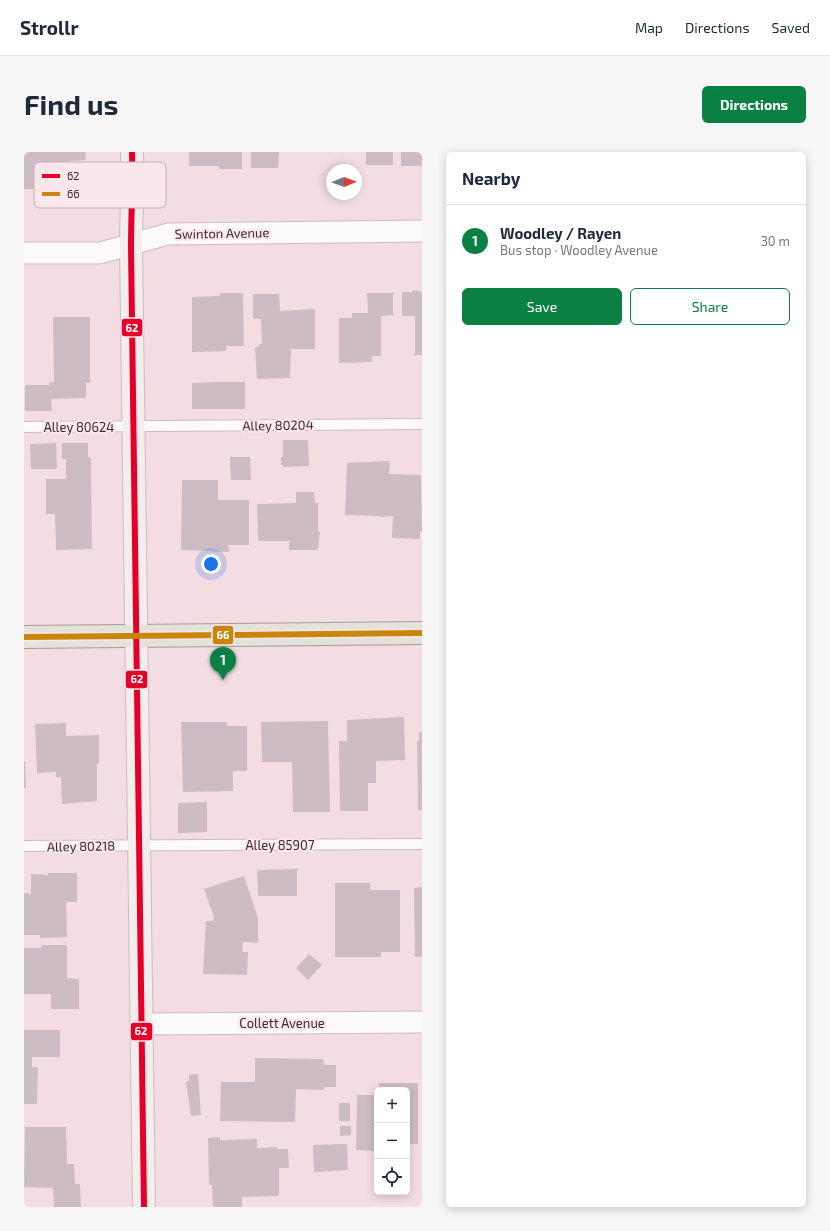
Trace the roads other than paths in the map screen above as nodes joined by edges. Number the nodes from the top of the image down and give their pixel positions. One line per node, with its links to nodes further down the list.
1 (132, 152): 2 (street)
2 (132, 162)
3 (131, 208): 5 (street)
4 (422, 232): 5 (street, Swinton Avenue)
5 (131, 244): 6 (street, Swinton Avenue); 8 (street)
6 (24, 253)
7 (422, 424): 8 (lane, Alley 80204)
8 (135, 427): 9 (lane, Alley 80624); 11 (street)
9 (24, 428)
10 (422, 633): 11 (main road)
11 (137, 636): 12 (main road); 14 (street)
12 (24, 637)
13 (422, 844): 14 (lane, Alley 85907)
14 (138, 845): 15 (lane, Alley 80218); 17 (street)
15 (24, 846)
16 (422, 1022): 17 (street, Collett Avenue)
17 (141, 1024): 18 (street)
18 (144, 1207)

